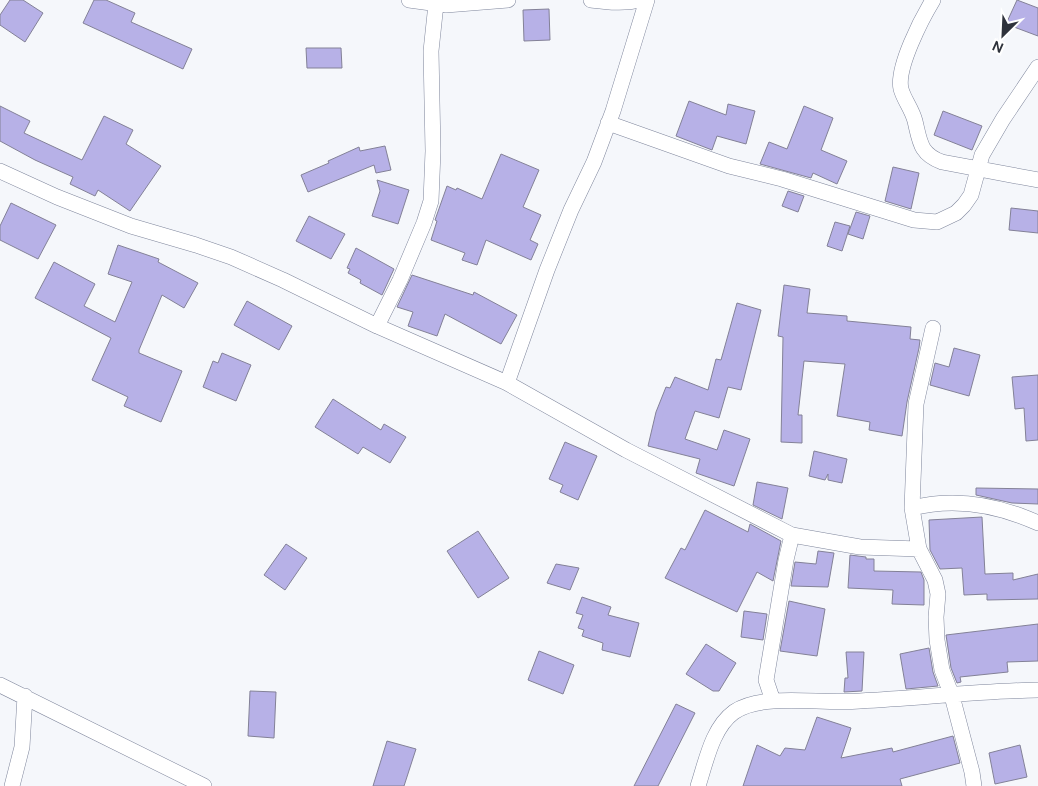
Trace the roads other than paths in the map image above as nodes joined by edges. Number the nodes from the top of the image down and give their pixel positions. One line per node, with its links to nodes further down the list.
1 (409, 0): 7 (street)
2 (508, 0): 7 (street)
3 (591, 0): 4 (street)
4 (640, 0)
5 (647, 0): 9 (street)
6 (933, 0): 10 (street)
7 (436, 4): 13 (street)
8 (1038, 67): 10 (street)
9 (608, 123): 10 (street); 15 (street)
10 (978, 169): 12 (street)
11 (0, 171): 13 (street)
12 (1038, 180)
13 (377, 326): 15 (street)
14 (933, 328): 16 (street)
15 (507, 383): 18 (street)
16 (912, 508): 17 (street); 19 (street)
17 (1038, 523)
18 (792, 535): 19 (street); 24 (street)
19 (919, 549): 23 (street)
20 (0, 685): 22 (street)
21 (1038, 690): 23 (street)
22 (25, 696): 25 (street); 26 (street)
23 (952, 696): 24 (street); 28 (street)
24 (773, 701): 27 (street)
25 (12, 786)
26 (204, 786)
27 (698, 786)
28 (974, 786)

